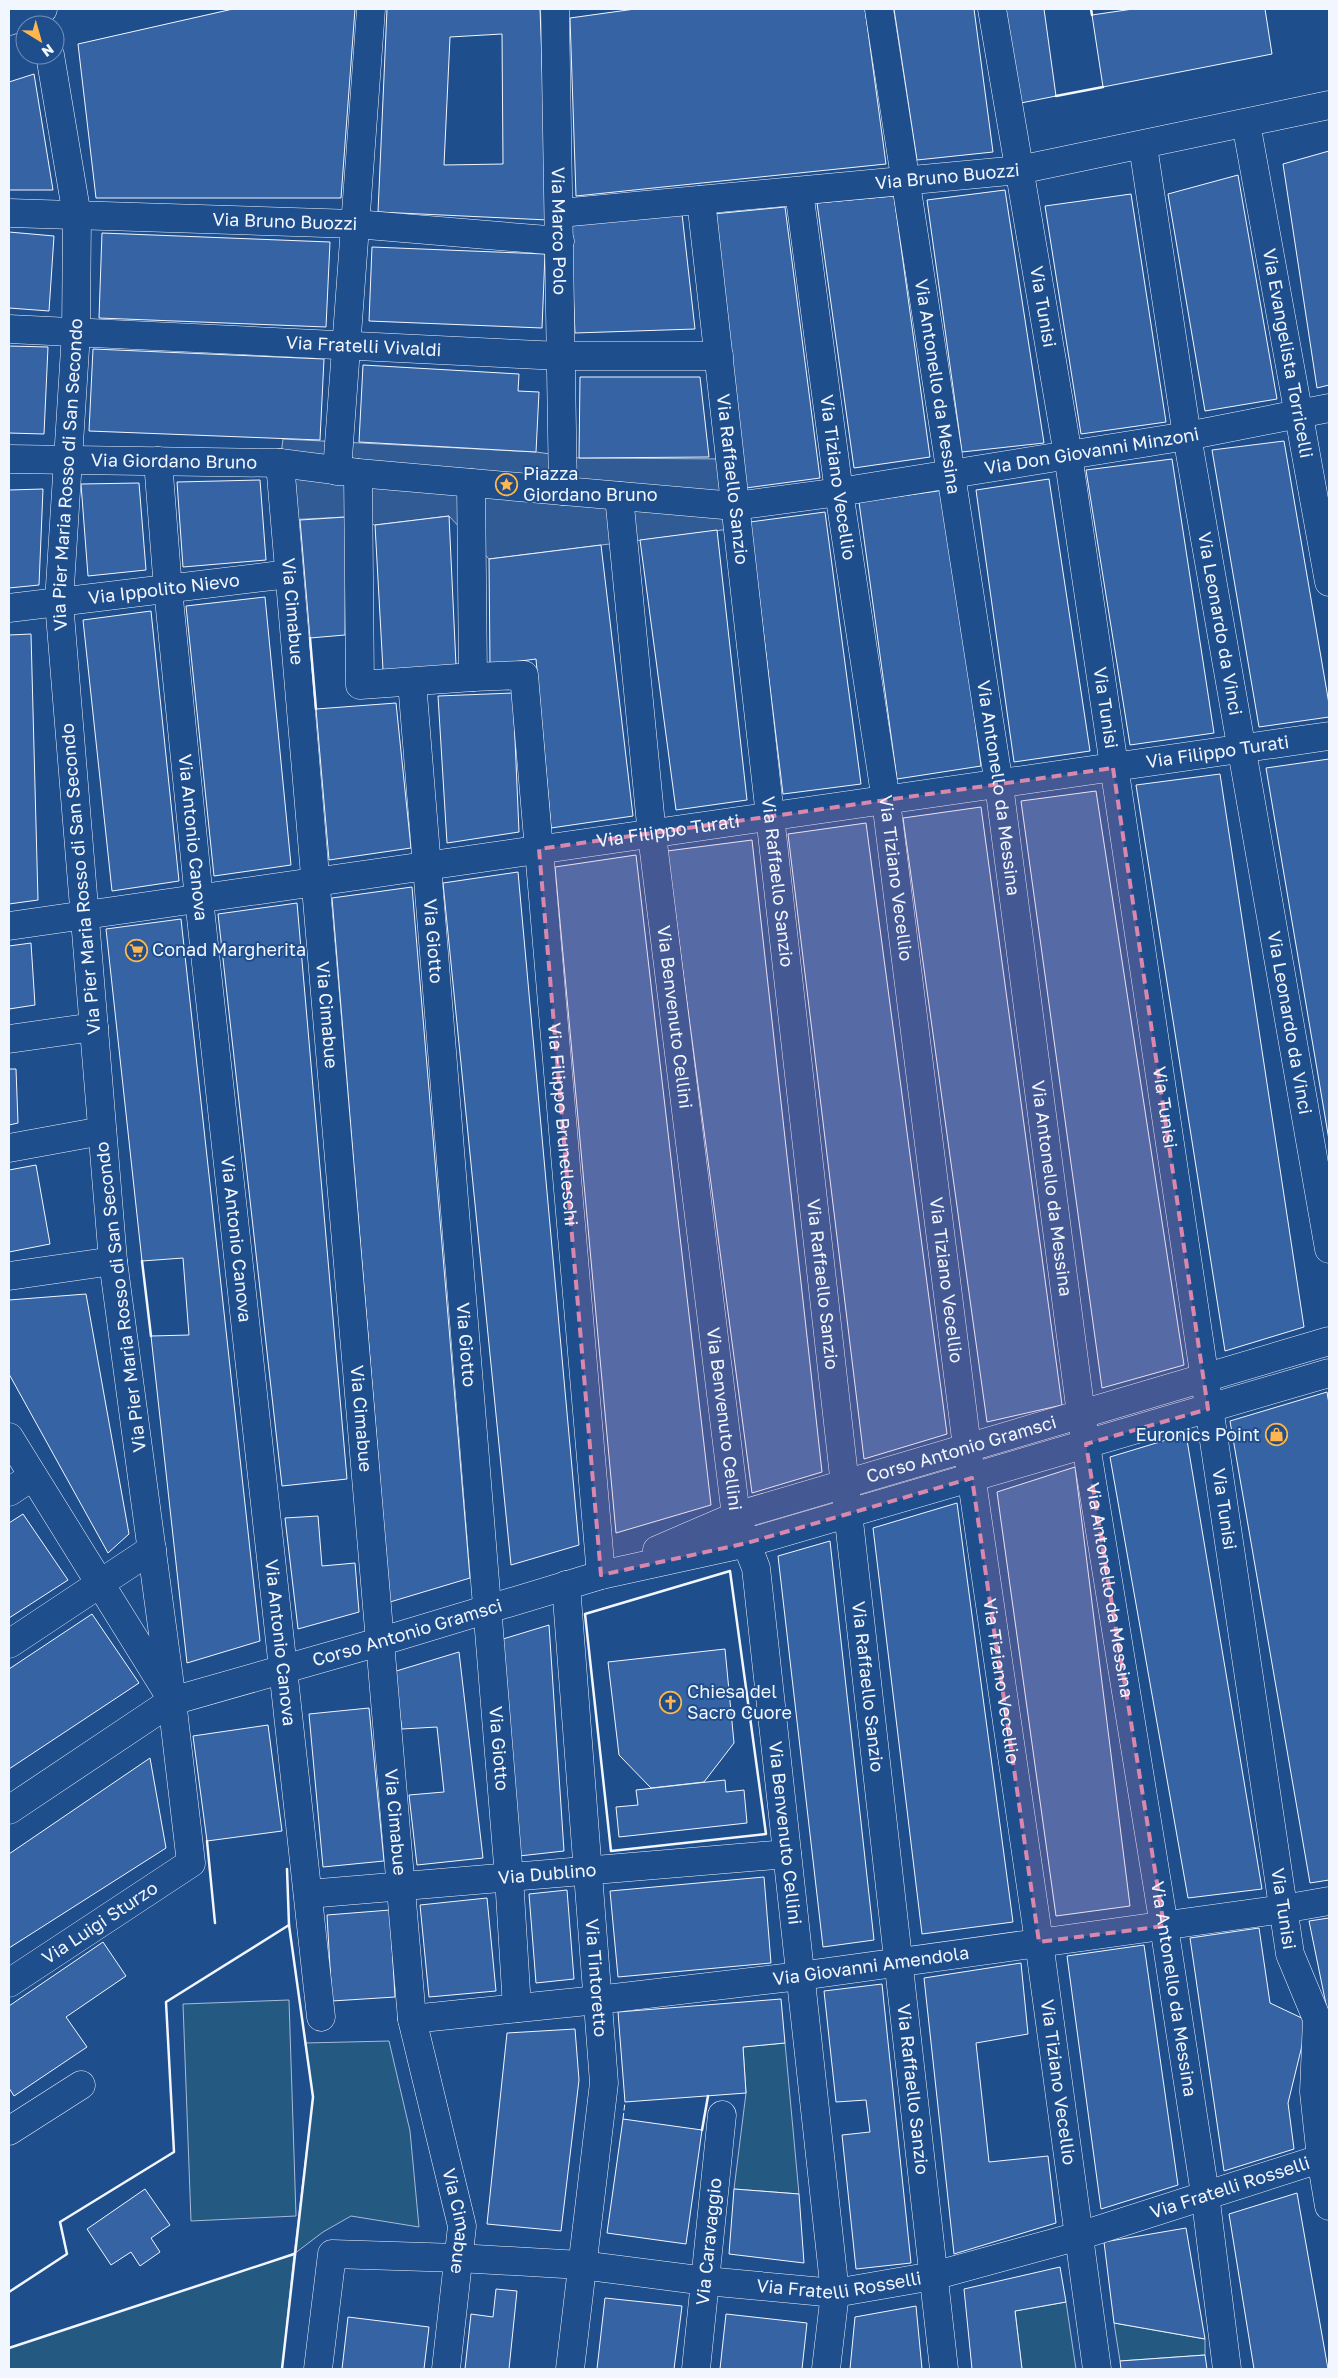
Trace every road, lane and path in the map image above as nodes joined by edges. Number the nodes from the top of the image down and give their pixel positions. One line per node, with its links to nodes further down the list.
1 (43, 9): 6 (street)
2 (371, 9): 18 (street)
3 (555, 9): 16 (street, Via Marco Polo)
4 (879, 9): 12 (street, Via Antonello da Messina)
5 (992, 9): 11 (street, Via Tunisi)
6 (9, 21)
7 (52, 65): 17 (street, Via Pier Maria Rosso di San Secondo)
8 (1329, 105): 9 (street, Via Bruno Buozzi)
9 (1246, 123): 10 (street, Via Bruno Buozzi); 26 (street, Via Evangelista Torricelli)
10 (1144, 146): 11 (street, Via Bruno Buozzi); 27 (street, Via Leonardo da Vinci)
11 (1019, 170): 12 (street, Via Bruno Buozzi); 28 (street, Via Tunisi)
12 (906, 181): 13 (street, Via Bruno Buozzi); 34 (street, Via Antonello da Messina)
13 (799, 191): 14 (street, Via Bruno Buozzi); 37 (street, Via Tiziano Vecellio)
14 (701, 200): 16 (street, Via Bruno Buozzi); 24 (street, Via Raffaello Sanzio)
15 (9, 212): 17 (street, Via Bruno Buozzi)
16 (560, 213): 19 (street, Via Marco Polo)
17 (77, 216): 18 (street, Via Bruno Buozzi); 21 (street, Via Pier Maria Rosso di San Secondo)
18 (355, 224): 19 (street, Via Bruno Buozzi); 22 (street)
19 (560, 241): 23 (street, Via Marco Polo)
20 (9, 329): 21 (street, Via Fratelli Vivaldi)
21 (76, 333): 22 (street, Via Fratelli Vivaldi); 30 (street, Via Pier Maria Rosso di San Secondo)
22 (345, 345): 23 (street, Via Fratelli Vivaldi); 33 (street)
23 (560, 356): 24 (street, Via Fratelli Vivaldi); 36 (street, Via Marco Polo)
24 (719, 356): 39 (street, Via Raffaello Sanzio)
25 (1329, 408): 26 (street, Via Don Giovanni Minzoni)
26 (1300, 415): 27 (street, Via Don Giovanni Minzoni); 41 (street, Via Evangelista Torricelli)
27 (1187, 436): 28 (street, Via Don Giovanni Minzoni); 48 (street, Via Leonardo da Vinci)
28 (1068, 455): 34 (street, Via Don Giovanni Minzoni); 49 (street, Via Tunisi)
29 (9, 458): 30 (street, Via Giordano Bruno)
30 (68, 459): 31 (street, Via Giordano Bruno); 43 (street, Via Pier Maria Rosso di San Secondo)
31 (158, 460): 32 (street, Via Giordano Bruno); 42 (street, Via Antonio Canova)
32 (280, 463): 33 (street, Via Giordano Bruno); 40 (street, Via Cimabue)
33 (348, 472): 35 (street, Via Giordano Bruno); 46 (street)
34 (952, 474): 37 (street, Via Don Giovanni Minzoni); 50 (street, Via Antonello da Messina)
35 (471, 483): 36 (street, Via Don Giovanni Minzoni); 45 (street)
36 (563, 491): 38 (street, Via Don Giovanni Minzoni)
37 (839, 492): 39 (street, Via Don Giovanni Minzoni); 51 (street, Via Tiziano Vecellio)
38 (619, 496): 39 (street, Via Don Giovanni Minzoni); 53 (street, Via Benvenuto Cellini)
39 (735, 506): 52 (street, Via Raffaello Sanzio)
40 (290, 574): 42 (street, Via Ippolito Nievo); 56 (street, Via Cimabue)
41 (1329, 582)
42 (168, 589): 43 (street, Via Ippolito Nievo); 57 (street, Via Antonio Canova)
43 (58, 602): 44 (street, Via Ippolito Nievo); 58 (street, Via Pier Maria Rosso di San Secondo)
44 (9, 608)
45 (472, 678): 46 (street); 54 (street, Via Filippo Brunelleschi)
46 (412, 682): 55 (street, Via Giotto)
47 (1329, 736): 48 (street, Via Filippo Turati)
48 (1241, 750): 49 (street, Via Filippo Turati); 64 (street, Via Leonardo da Vinci)
49 (1113, 768): 50 (street, Via Filippo Turati); 69 (street, Via Tunisi)
50 (999, 785): 51 (street, Via Filippo Turati); 71 (street, Via Antonello da Messina)
51 (886, 801): 52 (street, Via Filippo Turati); 74 (street, Via Tiziano Vecellio)
52 (770, 817): 53 (street, Via Filippo Turati); 77 (street, Via Raffaello Sanzio)
53 (652, 835): 54 (street, Via Filippo Turati); 80 (street, Via Benvenuto Cellini)
54 (539, 849): 55 (street, Via Filippo Turati); 83 (street, Via Filippo Brunelleschi)
55 (427, 867): 56 (street, Via Filippo Turati); 86 (street, Via Giotto)
56 (316, 883): 57 (street, Via Filippo Turati); 87 (street, Via Cimabue)
57 (199, 900): 58 (street, Via Filippo Turati); 89 (street, Via Antonio Canova)
58 (85, 916): 59 (street, Via Filippo Turati); 60 (street, Via Pier Maria Rosso di San Secondo)
59 (9, 926)
60 (94, 1027): 61 (street); 62 (street, Via Pier Maria Rosso di San Secondo)
61 (9, 1039)
62 (102, 1130): 63 (street); 65 (street, Via Pier Maria Rosso di San Secondo)
63 (9, 1148)
64 (1329, 1249)
65 (113, 1261): 66 (street); 82 (street, Via Pier Maria Rosso di San Secondo)
66 (9, 1276)
67 (1329, 1341): 69 (street, Corso Antonio Gramsci)
68 (1329, 1373): 70 (street, Corso Antonio Gramsci)
69 (1204, 1378): 70 (street, Via Tunisi); 71 (street, Corso Antonio Gramsci)
70 (1208, 1408): 73 (street, Corso Antonio Gramsci); 99 (street, Via Tunisi)
71 (1081, 1414): 73 (street, Via Antonello da Messina); 74 (street, Corso Antonio Gramsci)
72 (9, 1437): 75 (street)
73 (1086, 1444): 76 (street, Corso Antonio Gramsci); 100 (street, Via Antonello da Messina)
74 (967, 1447): 76 (street, Via Tiziano Vecellio); 77 (street, Corso Antonio Gramsci)
75 (32, 1476): 78 (street); 84 (street)
76 (972, 1478): 79 (street, Corso Antonio Gramsci); 101 (street, Via Tiziano Vecellio)
77 (844, 1483): 79 (street, Via Raffaello Sanzio); 80 (street, Corso Antonio Gramsci)
78 (9, 1492)
79 (848, 1513): 81 (street, Corso Antonio Gramsci); 102 (street, Via Raffaello Sanzio)
80 (736, 1516): 81 (street, Via Benvenuto Cellini); 83 (street, Corso Antonio Gramsci)
81 (747, 1543): 83 (street, Corso Antonio Gramsci); 92 (street, Via Benvenuto Cellini)
82 (152, 1549): 84 (street); 90 (street, Via Pier Maria Rosso di San Secondo)
83 (601, 1575): 85 (street, Corso Antonio Gramsci)
84 (98, 1584): 88 (street); 90 (street)
85 (566, 1585): 86 (street, Corso Antonio Gramsci); 94 (street, Via Tintoretto)
86 (487, 1609): 87 (street, Corso Antonio Gramsci); 95 (street, Via Giotto)
87 (379, 1642): 89 (street, Corso Antonio Gramsci); 96 (street, Via Cimabue)
88 (9, 1644)
89 (283, 1669): 90 (street, Corso Antonio Gramsci); 97 (street, Via Antonio Canova)
90 (172, 1701): 91 (street, Corso Antonio Gramsci); 93 (street, Via Pier Maria Rosso di San Secondo)
91 (9, 1810)
92 (787, 1854): 94 (street, Via Dublino); 103 (street, Via Benvenuto Cellini)
93 (191, 1864): 104 (street, Via Luigi Sturzo)
94 (587, 1871): 95 (street, Via Dublino); 105 (street, Via Tintoretto)
95 (509, 1877): 96 (street, Via Dublino); 106 (street, Via Giotto)
96 (400, 1887): 97 (street, Via Dublino); 108 (street, Via Cimabue)
97 (308, 1894): 107 (street, Via Antonio Canova)
98 (1329, 1901): 99 (street, Via Giovanni Amendola)
99 (1283, 1909): 100 (street, Via Giovanni Amendola); 112 (street, Via Tunisi)
100 (1164, 1926): 101 (street, Via Giovanni Amendola); 113 (street, Via Antonello da Messina)
101 (1039, 1942): 102 (street, Via Giovanni Amendola); 115 (street, Via Tiziano Vecellio)
102 (898, 1963): 103 (street, Via Giovanni Amendola); 118 (street, Via Raffaello Sanzio)
103 (800, 1976): 105 (street, Via Giovanni Amendola); 120 (street, Via Benvenuto Cellini)
104 (9, 1983)
105 (597, 2000): 106 (street, Via Giovanni Amendola); 117 (street, Via Tintoretto)
106 (517, 2008): 108 (street, Via Giovanni Amendola)
107 (321, 2017)
108 (412, 2019): 116 (street, Via Cimabue)
109 (81, 2085): 111 (street)
110 (722, 2116): 119 (street, Via Caravaggio)
111 (9, 2131)
112 (1325, 2157): 113 (street, Via Fratelli Rosselli); 114 (street, Via Tunisi)
113 (1204, 2194): 115 (street, Via Fratelli Rosselli); 128 (street, Via Antonello da Messina)
114 (1329, 2206)
115 (1079, 2236): 118 (street, Via Fratelli Rosselli); 127 (street, Via Tiziano Vecellio)
116 (458, 2258): 117 (street, Via Fratelli Rosselli); 121 (street, Via Fratelli Rosselli); 122 (street, Via Cimabue)
117 (581, 2265): 119 (street, Via Fratelli Rosselli); 123 (street, Via Tintoretto)
118 (933, 2276): 120 (street, Via Fratelli Rosselli); 126 (street, Via Raffaello Sanzio)
119 (706, 2281): 120 (street, Via Fratelli Rosselli); 124 (street, Via Caravaggio)
120 (835, 2292): 125 (street, Via Benvenuto Cellini)
121 (318, 2369)
122 (446, 2369)
123 (570, 2369)
124 (696, 2369)
125 (826, 2369)
126 (944, 2369)
127 (1097, 2369)
128 (1227, 2369)

